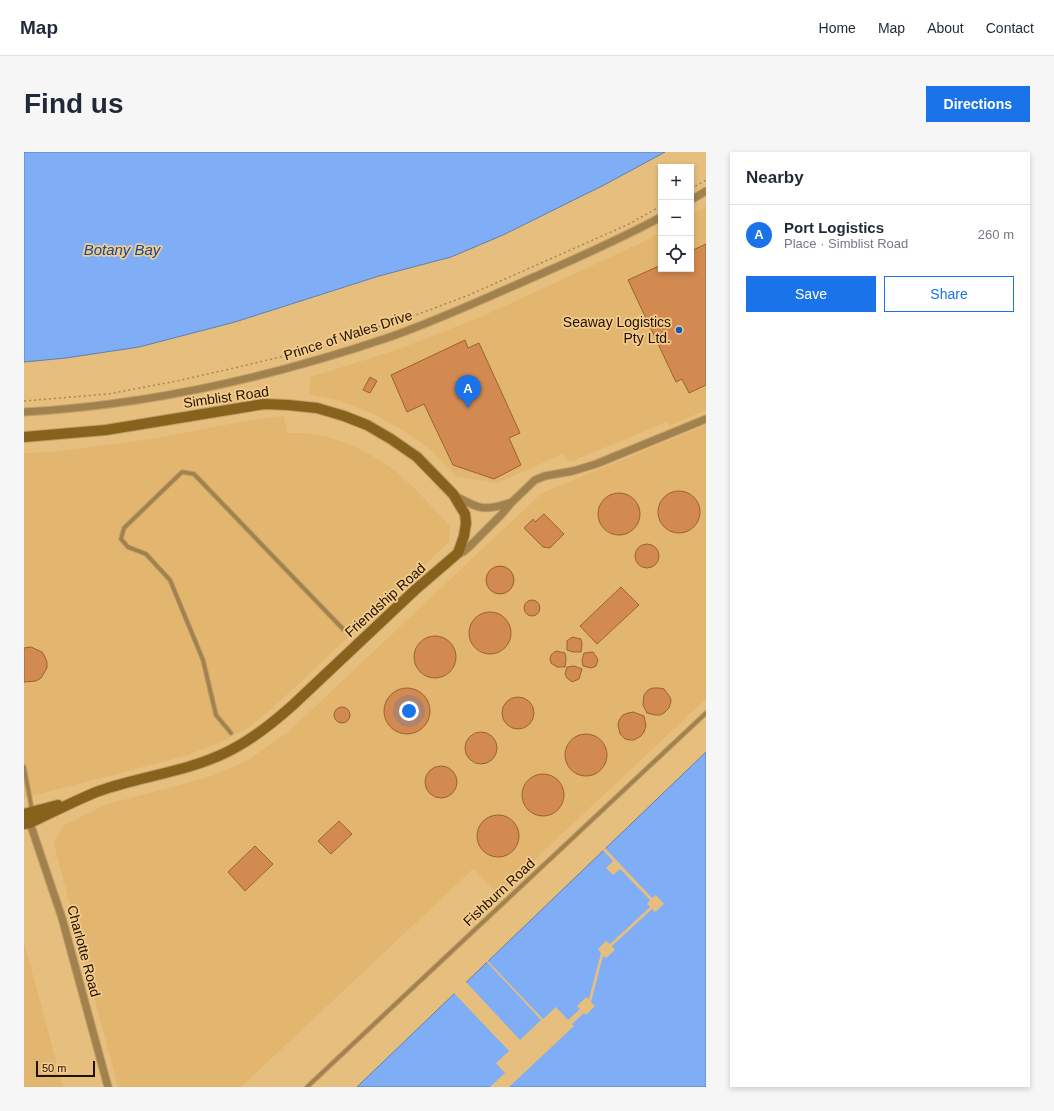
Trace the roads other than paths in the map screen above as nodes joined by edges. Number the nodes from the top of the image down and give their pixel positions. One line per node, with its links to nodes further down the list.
1 (706, 191): 2 (street)
2 (694, 198)
3 (658, 219): 4 (street, Prince of Wales Drive)
4 (24, 412)
5 (706, 419): 8 (street, Friendship Road)
6 (24, 437): 7 (street, Simblist Road)
7 (452, 494): 8 (street, Simblist Road); 9 (street, Simblist Road)
8 (512, 502): 9 (street, Friendship Road)
9 (458, 553): 14 (street, Friendship Road)
10 (343, 629): 12 (lane)
11 (706, 713): 18 (lane, Fishburn Road)
12 (231, 733)
13 (24, 767): 15 (lane)
14 (81, 799): 15 (street, Friendship Road); 16 (street, Friendship Road)
15 (28, 812)
16 (27, 823): 17 (street, Charlotte Road)
17 (108, 1087)
18 (307, 1087)

